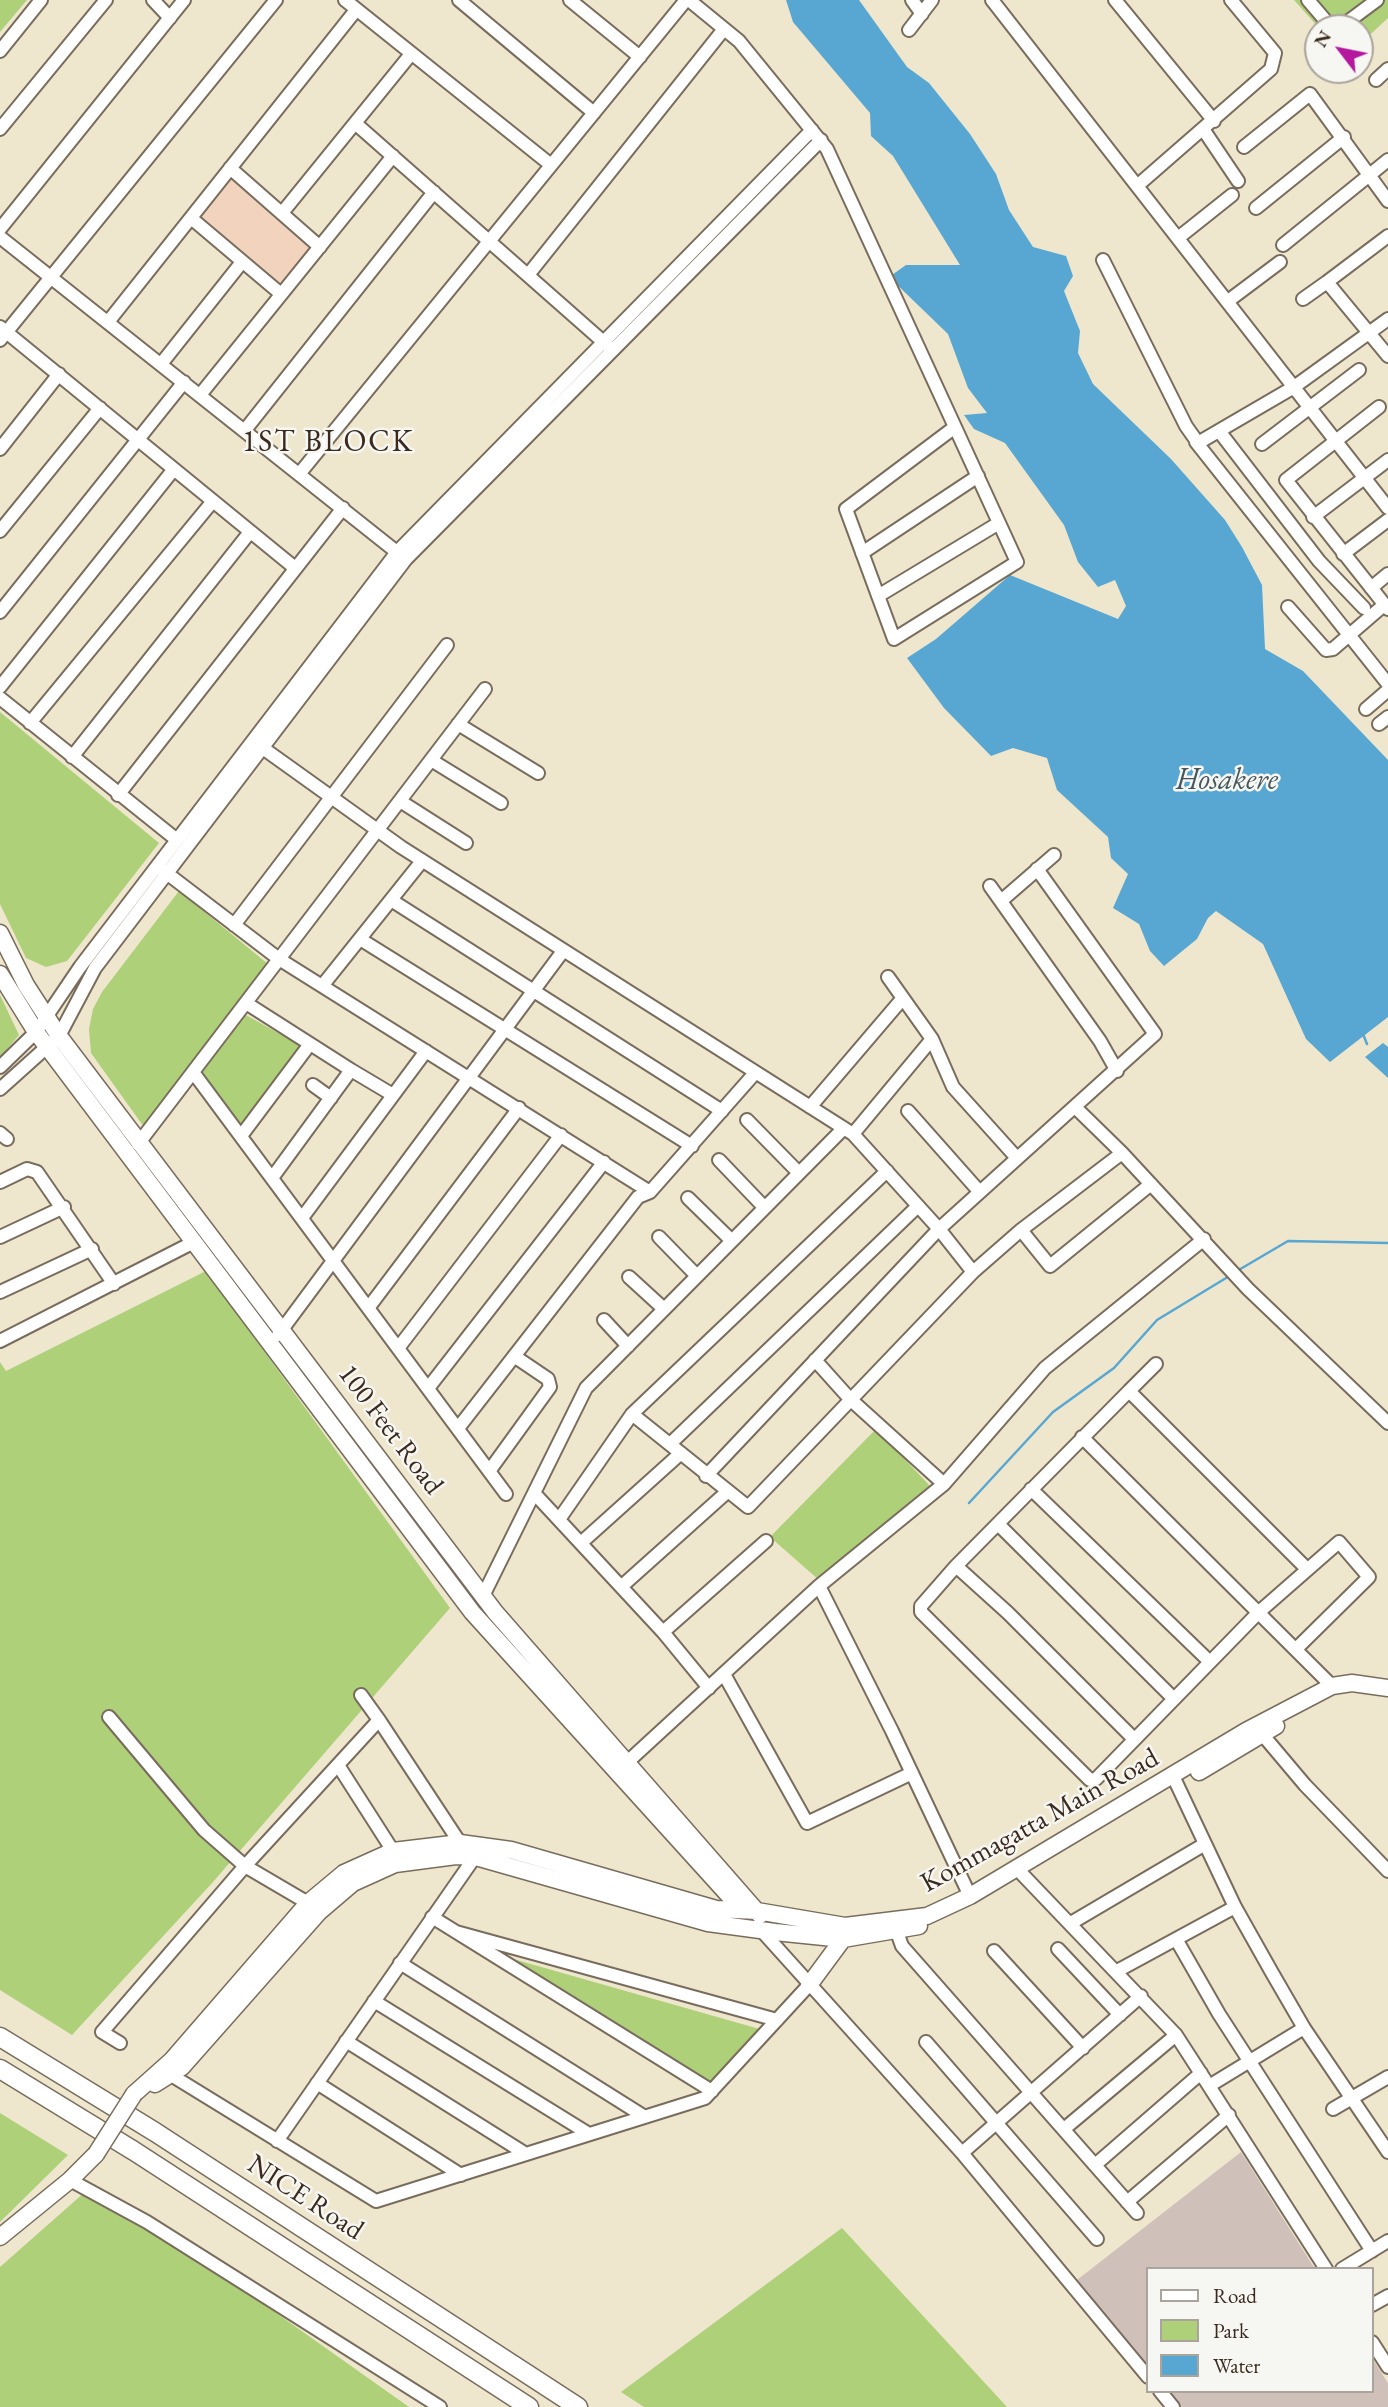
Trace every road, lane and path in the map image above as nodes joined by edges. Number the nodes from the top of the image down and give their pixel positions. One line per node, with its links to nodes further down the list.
1 (41, 0): 21 (street)
2 (106, 0): 29 (street)
3 (153, 0): 18 (street)
4 (184, 0): 18 (street)
5 (275, 0): 57 (street)
6 (345, 0): 17 (street)
7 (459, 0): 26 (street)
8 (570, 0): 23 (street)
9 (688, 0): 19 (street); 23 (street)
10 (912, 0): 16 (street)
11 (992, 0): 39 (street)
12 (1115, 0): 28 (street)
13 (1231, 0): 28 (street)
14 (1308, 0): 15 (street)
15 (1377, 0)
16 (927, 5): 20 (street)
17 (356, 10): 22 (street); 36 (street)
18 (170, 18): 46 (street)
19 (724, 30): 30 (street); 56 (street)
20 (909, 30)
21 (0, 51)
22 (411, 54): 27 (street); 35 (street)
23 (640, 57): 26 (street)
24 (1388, 69): 25 (street)
25 (1376, 80)
26 (594, 113): 35 (street)
27 (355, 123): 33 (street); 44 (street)
28 (1208, 125): 38 (street); 39 (street)
29 (0, 129)
30 (817, 135): 66 (street); 67 (street); 78 (street)
31 (1344, 137): 32 (street); 37 (street); 43 (street)
32 (1244, 147)
33 (393, 156): 40 (street); 52 (street)
34 (1388, 160): 37 (street)
35 (551, 165): 50 (street)
36 (230, 168): 44 (street); 45 (street)
37 (1371, 176): 42 (street); 51 (street)
38 (1238, 181)
39 (1137, 186): 49 (street)
40 (434, 192): 50 (street); 79 (street)
41 (1232, 195): 49 (street)
42 (1388, 201)
43 (1256, 208)
44 (282, 213): 52 (street)
45 (191, 218): 54 (street); 63 (street)
46 (0, 229)
47 (1388, 236): 58 (street)
48 (0, 237): 57 (street)
49 (1178, 238): 61 (street)
50 (489, 241): 56 (street); 88 (street)
51 (1283, 245)
52 (320, 247): 59 (street)
53 (1103, 260): 83 (street)
54 (242, 262): 59 (street); 69 (street)
55 (1280, 262): 61 (street)
56 (528, 275): 66 (street)
57 (51, 277): 63 (street); 64 (street)
58 (1326, 282): 60 (street); 65 (street)
59 (281, 295): 74 (street)
60 (1303, 299)
61 (1228, 301): 73 (street)
62 (1388, 319): 65 (street)
63 (108, 322): 69 (street)
64 (2, 333): 71 (street)
65 (1369, 334): 68 (street); 73 (street)
66 (603, 341): 67 (street); 101 (street)
67 (614, 351): 101 (street)
68 (1388, 356)
69 (161, 364): 72 (street)
70 (1359, 370): 77 (street)
71 (59, 374): 76 (street); 85 (street)
72 (184, 382): 74 (street); 81 (street)
73 (1294, 387): 77 (street); 80 (street)
74 (200, 395): 79 (street)
75 (1379, 407): 82 (street)
76 (100, 408): 81 (street); 97 (street)
77 (1310, 408): 82 (street); 84 (street)
78 (956, 427): 89 (street); 99 (street)
79 (245, 430): 88 (street)
80 (1219, 431): 83 (street); 108 (street)
81 (138, 439): 87 (street); 109 (street)
82 (1336, 441): 90 (street); 94 (street)
83 (1196, 442): 110 (street)
84 (1262, 444)
85 (0, 449)
86 (1388, 460): 90 (street)
87 (174, 469): 91 (street); 113 (street)
88 (300, 473): 92 (street)
89 (978, 476): 96 (street); 99 (street)
90 (1365, 478): 93 (street); 94 (street)
91 (213, 501): 98 (street); 118 (street)
92 (343, 508): 101 (street); 102 (street)
93 (1388, 508)
94 (1313, 517): 100 (street)
95 (1388, 520): 100 (street)
96 (999, 523): 105 (street); 105 (street)
97 (0, 531)
98 (250, 532): 102 (street); 121 (street)
99 (862, 553): 105 (street)
100 (1343, 554): 104 (street)
101 (401, 555): 120 (street)
102 (295, 568): 124 (street)
103 (1388, 574): 104 (street)
104 (1371, 588): 107 (street)
105 (878, 596)
106 (1289, 607): 110 (street)
107 (1386, 607): 110 (street)
108 (1364, 608)
109 (0, 612)
110 (1347, 635): 112 (street)
111 (447, 645): 125 (street)
112 (1388, 684)
113 (0, 687)
114 (485, 689): 119 (street)
115 (1388, 690): 117 (street)
116 (0, 698): 118 (street)
117 (1366, 709)
118 (30, 723): 121 (street)
119 (458, 724): 122 (street); 123 (street)
120 (257, 744): 125 (street); 129 (street); 133 (street)
121 (72, 757): 124 (street)
122 (431, 760): 126 (street); 127 (street)
123 (538, 773)
124 (118, 795): 129 (street)
125 (332, 798): 128 (street); 138 (street)
126 (400, 801): 128 (street); 130 (street)
127 (501, 803)
128 (377, 830): 132 (street); 142 (street)
129 (177, 840): 133 (street)
130 (466, 843)
131 (1054, 855): 134 (street)
132 (422, 861): 136 (street); 141 (street)
133 (162, 869): 138 (street); 149 (street); 153 (street)
134 (1037, 869): 137 (street); 158 (street)
135 (990, 886): 137 (street)
136 (391, 900): 140 (street); 146 (street)
137 (1000, 901): 158 (street)
138 (234, 925): 142 (street)
139 (0, 933): 149 (main road, 100 Feet Road)
140 (360, 939): 145 (street); 150 (street)
141 (563, 951): 146 (street); 160 (street)
142 (279, 959): 145 (street); 148 (street)
143 (0, 974): 151 (main road, 100 Feet Road)
144 (888, 977): 147 (street)
145 (322, 986): 155 (street)
146 (534, 991): 150 (street); 169 (street)
147 (903, 998): 152 (street); 166 (street)
148 (246, 1003): 154 (street); 159 (street)
149 (46, 1015): 151 (street); 153 (main road, 100 Feet Road)
150 (505, 1029): 161 (street); 176 (street)
151 (36, 1032): 153 (main road, 100 Feet Road); 156 (street)
152 (932, 1039): 172 (street); 178 (street)
153 (54, 1042): 163 (street); 175 (main road, 100 Feet Road); 199 (main road, 100 Feet Road)
154 (310, 1044): 157 (street); 174 (street)
155 (426, 1051): 161 (street); 164 (street)
156 (0, 1067)
157 (351, 1070): 164 (street); 165 (street)
158 (1117, 1071): 168 (street)
159 (193, 1072): 174 (street); 175 (street)
160 (755, 1073): 166 (street); 169 (street)
161 (470, 1077): 167 (street); 201 (street)
162 (313, 1084): 165 (street)
163 (0, 1089)
164 (393, 1095): 192 (street)
165 (331, 1098): 183 (street)
166 (810, 1107): 172 (street)
167 (519, 1108): 173 (street); 207 (street)
168 (1076, 1108): 177 (street); 178 (street)
169 (722, 1111): 176 (street)
170 (908, 1111): 186 (street)
171 (747, 1119): 182 (street)
172 (848, 1131): 181 (street); 182 (street)
173 (561, 1135): 180 (street); 214 (street)
174 (241, 1136): 183 (street)
175 (138, 1144): 210 (main road, 100 Feet Road)
176 (692, 1146): 187 (street)
177 (1122, 1153): 185 (street); 194 (street)
178 (1016, 1157): 186 (street)
179 (719, 1160): 191 (street)
180 (604, 1162): 187 (street); 218 (street)
181 (887, 1171): 189 (street); 221 (street)
182 (798, 1172): 191 (street)
183 (272, 1178): 192 (street)
184 (0, 1182): 190 (street)
185 (1151, 1184): 194 (street); 197 (street)
186 (978, 1190): 193 (street)
187 (650, 1192): 215 (street)
188 (688, 1198): 198 (street)
189 (919, 1206): 193 (street); 225 (street)
190 (64, 1207): 195 (street); 200 (street)
191 (764, 1207): 198 (street)
192 (302, 1218): 201 (street)
193 (939, 1229): 202 (street); 216 (street)
194 (1021, 1230): 202 (street)
195 (0, 1237)
196 (659, 1237): 203 (street)
197 (1204, 1239): 222 (street); 229 (street)
198 (732, 1241): 203 (street)
199 (194, 1242): 205 (street); 211 (main road, 100 Feet Road)
200 (92, 1249): 205 (street); 206 (street)
201 (335, 1261): 207 (street); 210 (street)
202 (973, 1272): 220 (street)
203 (697, 1276): 208 (street)
204 (629, 1277): 208 (street)
205 (114, 1284): 212 (street)
206 (0, 1292)
207 (369, 1307): 214 (street)
208 (664, 1310): 213 (street)
209 (604, 1320): 213 (street)
210 (283, 1333): 211 (street); 242 (main road, 100 Feet Road)
211 (268, 1340): 259 (main road, 100 Feet Road)
212 (0, 1342)
213 (628, 1346): 232 (street)
214 (399, 1347): 218 (street)
215 (514, 1356): 223 (street); 227 (street)
216 (815, 1360): 220 (street); 228 (street)
217 (1156, 1364): 219 (street)
218 (429, 1387): 223 (street)
219 (1129, 1391): 224 (street); 239 (street)
220 (850, 1399): 229 (street); 231 (street)
221 (632, 1414): 225 (street); 234 (street)
222 (1388, 1423)
223 (459, 1427): 227 (street)
224 (1082, 1437): 230 (street); 243 (street)
225 (671, 1443): 226 (street)
226 (681, 1453): 228 (street); 237 (street)
227 (490, 1470): 233 (street)
228 (706, 1476): 231 (street)
229 (944, 1483): 241 (street)
230 (1031, 1489): 235 (street); 246 (street)
231 (727, 1492): 240 (street)
232 (534, 1493): 234 (street); 242 (street)
233 (506, 1494)
234 (560, 1518): 237 (street)
235 (998, 1524): 238 (street); 253 (street)
236 (766, 1541): 244 (street)
237 (582, 1542): 240 (street)
238 (956, 1566): 257 (street); 257 (street)
239 (1307, 1569): 243 (street); 245 (street)
240 (622, 1586): 244 (street)
241 (819, 1586): 247 (street); 260 (street)
242 (483, 1596): 259 (main road, 100 Feet Road)
243 (1259, 1612): 245 (street); 246 (street)
244 (663, 1632): 249 (street)
245 (1296, 1649): 248 (street)
246 (1210, 1662): 253 (street)
247 (725, 1676): 249 (street); 260 (street)
248 (1332, 1686): 250 (main road, Kommagatta Main Road); 261 (main road, Kommagatta Main Road)
249 (709, 1688): 259 (street)
250 (1388, 1688)
251 (361, 1695): 255 (street)
252 (1388, 1698): 256 (main road, Kommagatta Main Road)
253 (1174, 1699): 257 (street)
254 (109, 1717): 265 (street)
255 (379, 1720): 258 (street); 263 (street)
256 (1262, 1734): 261 (main road, Kommagatta Main Road); 266 (street)
257 (1134, 1740)
258 (338, 1765): 264 (street); 265 (street)
259 (621, 1768): 271 (main road, 100 Feet Road)
260 (912, 1773): 268 (street)
261 (1175, 1780): 262 (street); 267 (main road, Kommagatta Main Road); 268 (main road, Kommagatta Main Road)
262 (1205, 1844): 270 (street); 273 (street)
263 (469, 1850): 264 (main road, Kommagatta Main Road); 271 (main road, Kommagatta Main Road); 272 (street); 274 (main road, Kommagatta Main Road); 298 (main road, Kommagatta Main Road)
264 (393, 1851): 269 (main road, Kommagatta Main Road)
265 (245, 1866): 269 (street); 293 (street)
266 (1388, 1871)
267 (1022, 1874): 273 (street); 276 (main road, Kommagatta Main Road)
268 (970, 1896): 277 (main road, Kommagatta Main Road)
269 (308, 1903): 304 (main road, Kommagatta Main Road)
270 (1235, 1907): 278 (street); 288 (street)
271 (750, 1910): 274 (main road, 100 Feet Road); 277 (main road, Kommagatta Main Road)
272 (432, 1917): 275 (street); 281 (street)
273 (1071, 1923): 282 (street)
274 (768, 1931): 277 (main road, Kommagatta Main Road); 283 (street)
275 (456, 1932): 287 (street); 302 (street)
276 (897, 1932): 277 (main road, Kommagatta Main Road); 303 (street)
277 (844, 1933): 283 (main road)
278 (1176, 1939): 282 (street); 295 (street)
279 (1058, 1950): 286 (street)
280 (994, 1951): 294 (street)
281 (400, 1963): 285 (street); 308 (street)
282 (1117, 1971): 284 (street)
283 (809, 1985): 287 (street); 314 (street)
284 (1141, 1996): 286 (street); 289 (street)
285 (374, 2001): 291 (street); 311 (street)
286 (1120, 2015): 294 (street)
287 (777, 2020): 302 (street)
288 (1304, 2028): 295 (street); 305 (street)
289 (1176, 2035): 297 (street); 310 (street)
290 (0, 2037): 333 (highway, NICE Road)
291 (346, 2041): 300 (street); 315 (street)
292 (926, 2042): 309 (street)
293 (120, 2043)
294 (1083, 2048): 303 (street)
295 (1251, 2060): 301 (street); 324 (street)
296 (0, 2069): 332 (highway, NICE Road)
297 (1201, 2073): 301 (street); 316 (street)
298 (171, 2075): 304 (main road, Kommagatta Main Road); 312 (street)
299 (1388, 2077): 305 (street)
300 (317, 2083): 312 (street); 317 (street)
301 (1209, 2085): 307 (street)
302 (712, 2091): 308 (street)
303 (1032, 2093): 309 (street); 310 (street)
304 (134, 2094): 318 (main road, Kommagatta Main Road, bridge)
305 (1351, 2098): 306 (street); 313 (street)
306 (1333, 2109)
307 (1229, 2115): 319 (street); 325 (street)
308 (645, 2117): 311 (street)
309 (996, 2124): 314 (street); 322 (street)
310 (1064, 2129): 316 (street)
311 (589, 2134): 315 (street)
312 (277, 2141): 317 (street)
313 (1388, 2152)
314 (962, 2153): 329 (street)
315 (526, 2154): 317 (street)
316 (1095, 2165): 319 (street)
317 (460, 2175)
318 (70, 2180): 321 (main road, Kommagatta Main Road); 331 (street)
319 (1127, 2202): 320 (street)
320 (1137, 2213)
321 (0, 2237)
322 (1097, 2239)
323 (1388, 2241): 324 (street)
324 (1372, 2250): 326 (street)
325 (1325, 2267)
326 (1345, 2267)
327 (1374, 2345): 328 (street)
328 (1388, 2367)
329 (1146, 2375)
330 (1162, 2393): 334 (street)
331 (440, 2407)
332 (529, 2407)
333 (578, 2407)
334 (1173, 2407)

